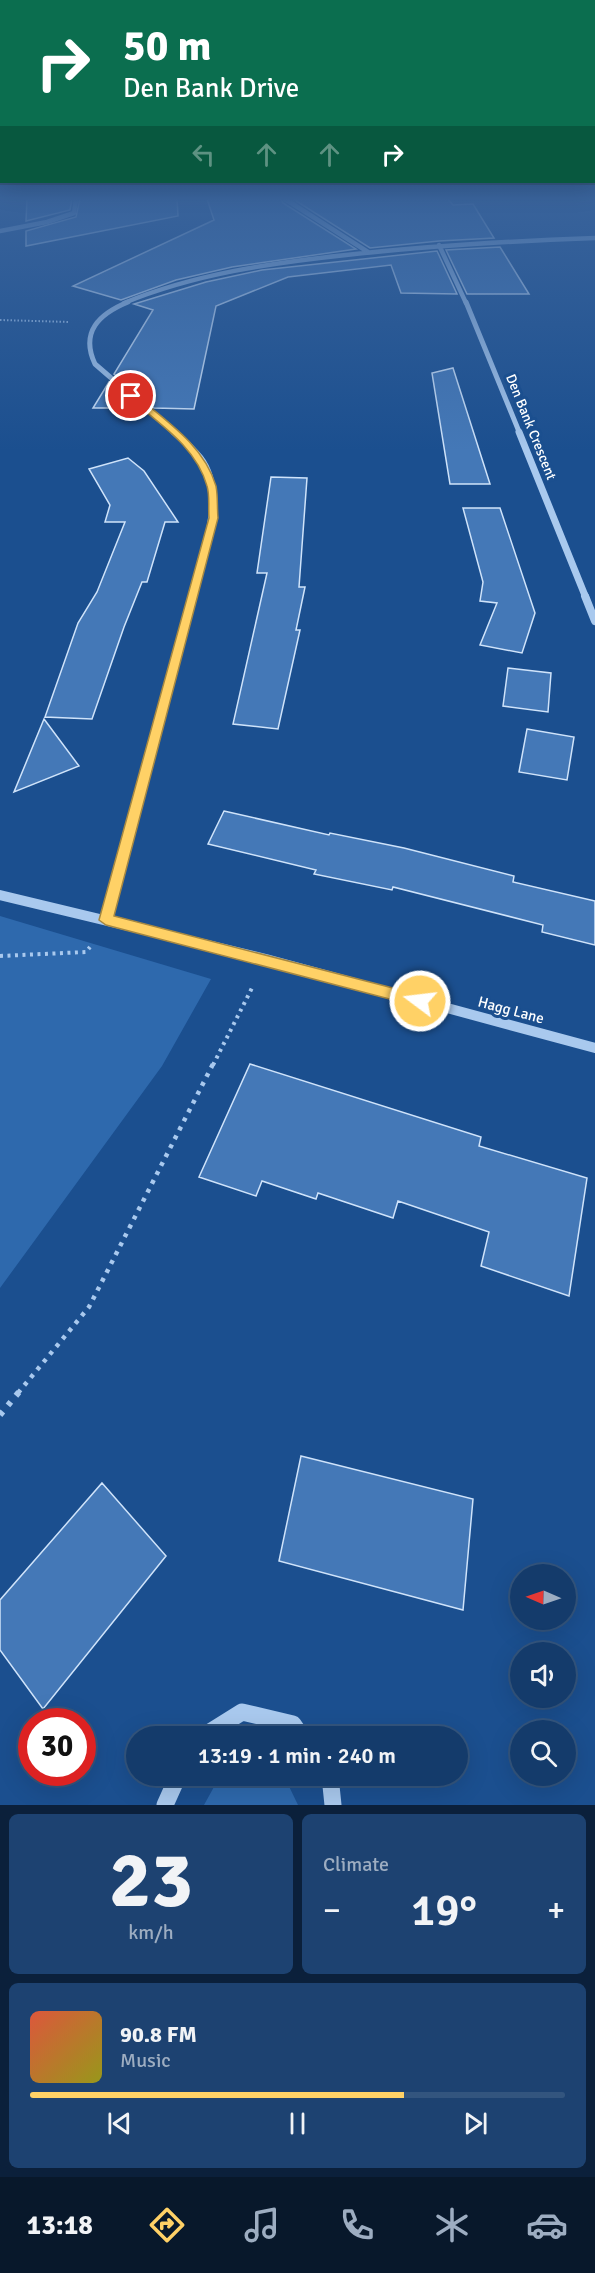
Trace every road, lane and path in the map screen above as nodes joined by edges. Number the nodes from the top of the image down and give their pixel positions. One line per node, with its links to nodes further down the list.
1 (182, 283): 4 (street)
2 (457, 283): 5 (street, Den Bank Crescent)
3 (0, 320): 4 (path)
4 (97, 322): 8 (street)
5 (595, 621)
6 (0, 895): 7 (street, Hagg Lane)
7 (90, 916): 8 (street, Hagg Lane); 9 (path)
8 (106, 920): 10 (street, Hagg Lane)
9 (0, 956)
10 (266, 959): 11 (street, Hagg Lane); 12 (path)
11 (595, 1048)
12 (0, 1415)
13 (220, 1726): 14 (street)
14 (294, 1726)
15 (174, 1786): 17 (street)
16 (331, 1786): 18 (street)
17 (165, 1805)
18 (333, 1805)

